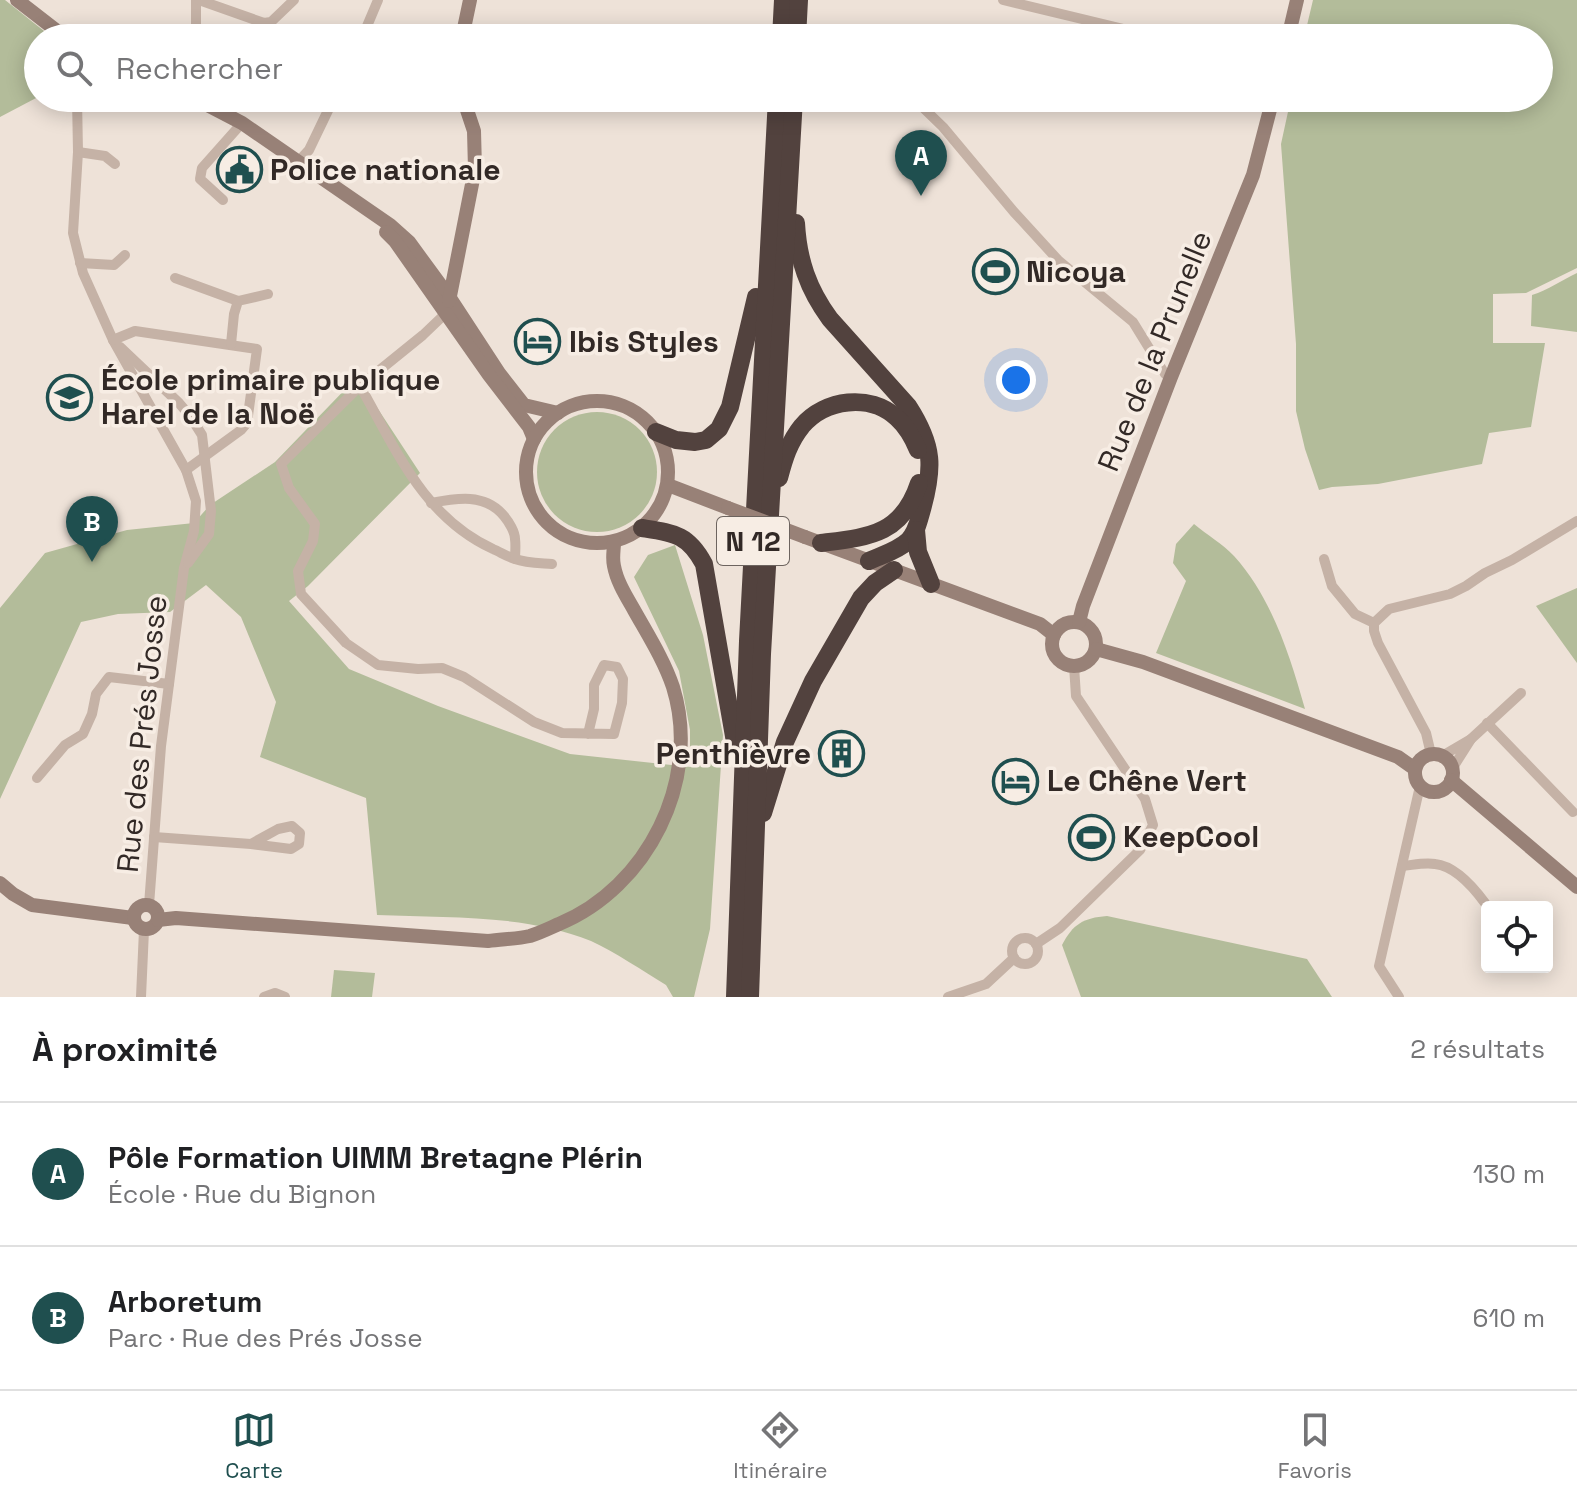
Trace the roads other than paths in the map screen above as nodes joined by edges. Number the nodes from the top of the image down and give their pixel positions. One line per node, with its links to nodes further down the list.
1 (17, 0): 10 (street)
2 (197, 0): 3 (street); 11 (street)
3 (294, 0)
4 (378, 0): 12 (street)
5 (470, 0): 13 (street)
6 (783, 0): 14 (highway)
7 (799, 0): 15 (highway)
8 (1003, 0): 16 (street)
9 (1297, 0): 17 (street)
10 (48, 24)
11 (196, 24)
12 (368, 24)
13 (465, 24)
14 (782, 24)
15 (798, 24)
16 (1103, 24)
17 (1291, 24)
18 (78, 112): 28 (street, Rue des Prés Josse)
19 (221, 112): 26 (street)
20 (327, 112): 29 (street)
21 (468, 112): 33 (street)
22 (776, 112): 35 (highway, N 12)
23 (793, 112): 27 (highway, N 12)
24 (927, 112): 46 (street)
25 (1269, 112): 46 (street, Rue de la Prunelle)
26 (242, 123): 29 (street); 31 (street)
27 (791, 144): 54 (highway, N 12); 58 (highway)
28 (78, 152): 30 (street); 36 (street, Rue des Prés Josse)
29 (298, 162): 32 (street)
30 (115, 164)
31 (223, 200)
32 (364, 208): 38 (street); 38 (street)
33 (460, 236): 38 (street); 40 (street)
34 (125, 255): 36 (street)
35 (768, 256): 49 (highway); 84 (highway, N 12)
36 (80, 263): 43 (street, Rue des Prés Josse)
37 (175, 278): 41 (street)
38 (430, 280): 40 (street); 42 (street)
39 (268, 294): 41 (street)
40 (450, 298): 42 (street); 45 (street)
41 (238, 301): 44 (street)
42 (445, 314): 45 (street); 47 (street); 50 (street)
43 (113, 340): 44 (street); 51 (street, Rue des Prés Josse); 52 (street, Rue des Prés Josse)
44 (231, 344): 51 (street)
45 (493, 363): 48 (street)
46 (1171, 377): 68 (street, Rue de la Prunelle)
47 (360, 386): 55 (street); 76 (street)
48 (558, 413): 49 (street); 50 (street)
49 (656, 432): 53 (street)
50 (534, 439): 60 (street)
51 (204, 455): 52 (street); 65 (street, Rue des Prés Josse)
52 (186, 470): 65 (street, Rue des Prés Josse)
53 (668, 485): 57 (street); 59 (street, bridge)
54 (770, 499): 59 (highway); 84 (highway, N 12)
55 (431, 503): 61 (street); 61 (street)
56 (1577, 521): 69 (street)
57 (642, 528): 60 (street); 84 (highway)
58 (916, 530): 63 (highway); 67 (highway)
59 (813, 540): 63 (street)
60 (614, 542): 93 (street)
61 (515, 559): 64 (street)
62 (1324, 559): 69 (street)
63 (869, 561): 66 (street)
64 (552, 564)
65 (184, 568): 73 (street, Rue des Prés Josse)
66 (894, 570): 67 (street); 84 (highway)
67 (931, 584): 70 (street)
68 (1079, 622): 70 (street); 71 (street)
69 (1374, 623): 78 (street)
70 (1054, 635): 72 (street)
71 (1096, 649): 72 (street); 79 (street)
72 (1074, 671): 96 (street)
73 (169, 684): 81 (street); 85 (street, Rue des Prés Josse)
74 (1521, 693): 75 (street)
75 (1487, 723): 77 (street); 83 (street)
76 (588, 734): 76 (street)
77 (1471, 739): 78 (street); 80 (street)
78 (1436, 755): 79 (street); 80 (street)
79 (1415, 769): 82 (street)
80 (1451, 775): 82 (street); 89 (street)
81 (37, 778)
82 (1420, 786): 87 (street)
83 (1573, 812)
84 (748, 833): 94 (highway, N 12)
85 (154, 837): 86 (street); 91 (street, Rue des Prés Josse)
86 (251, 844)
87 (1402, 866): 90 (street); 104 (street)
88 (0, 883): 92 (street)
89 (1577, 887)
90 (1484, 901)
91 (149, 905): 92 (street); 93 (street)
92 (133, 918): 95 (street)
93 (158, 920): 95 (street)
94 (745, 920): 101 (highway, N 12); 102 (highway, N 12)
95 (144, 930): 98 (street)
96 (1036, 944): 97 (street); 97 (street)
97 (1014, 958): 103 (street)
98 (141, 997)
99 (264, 997): 100 (street)
100 (285, 997)
101 (735, 997)
102 (750, 997)
103 (948, 997)
104 (1399, 997)

